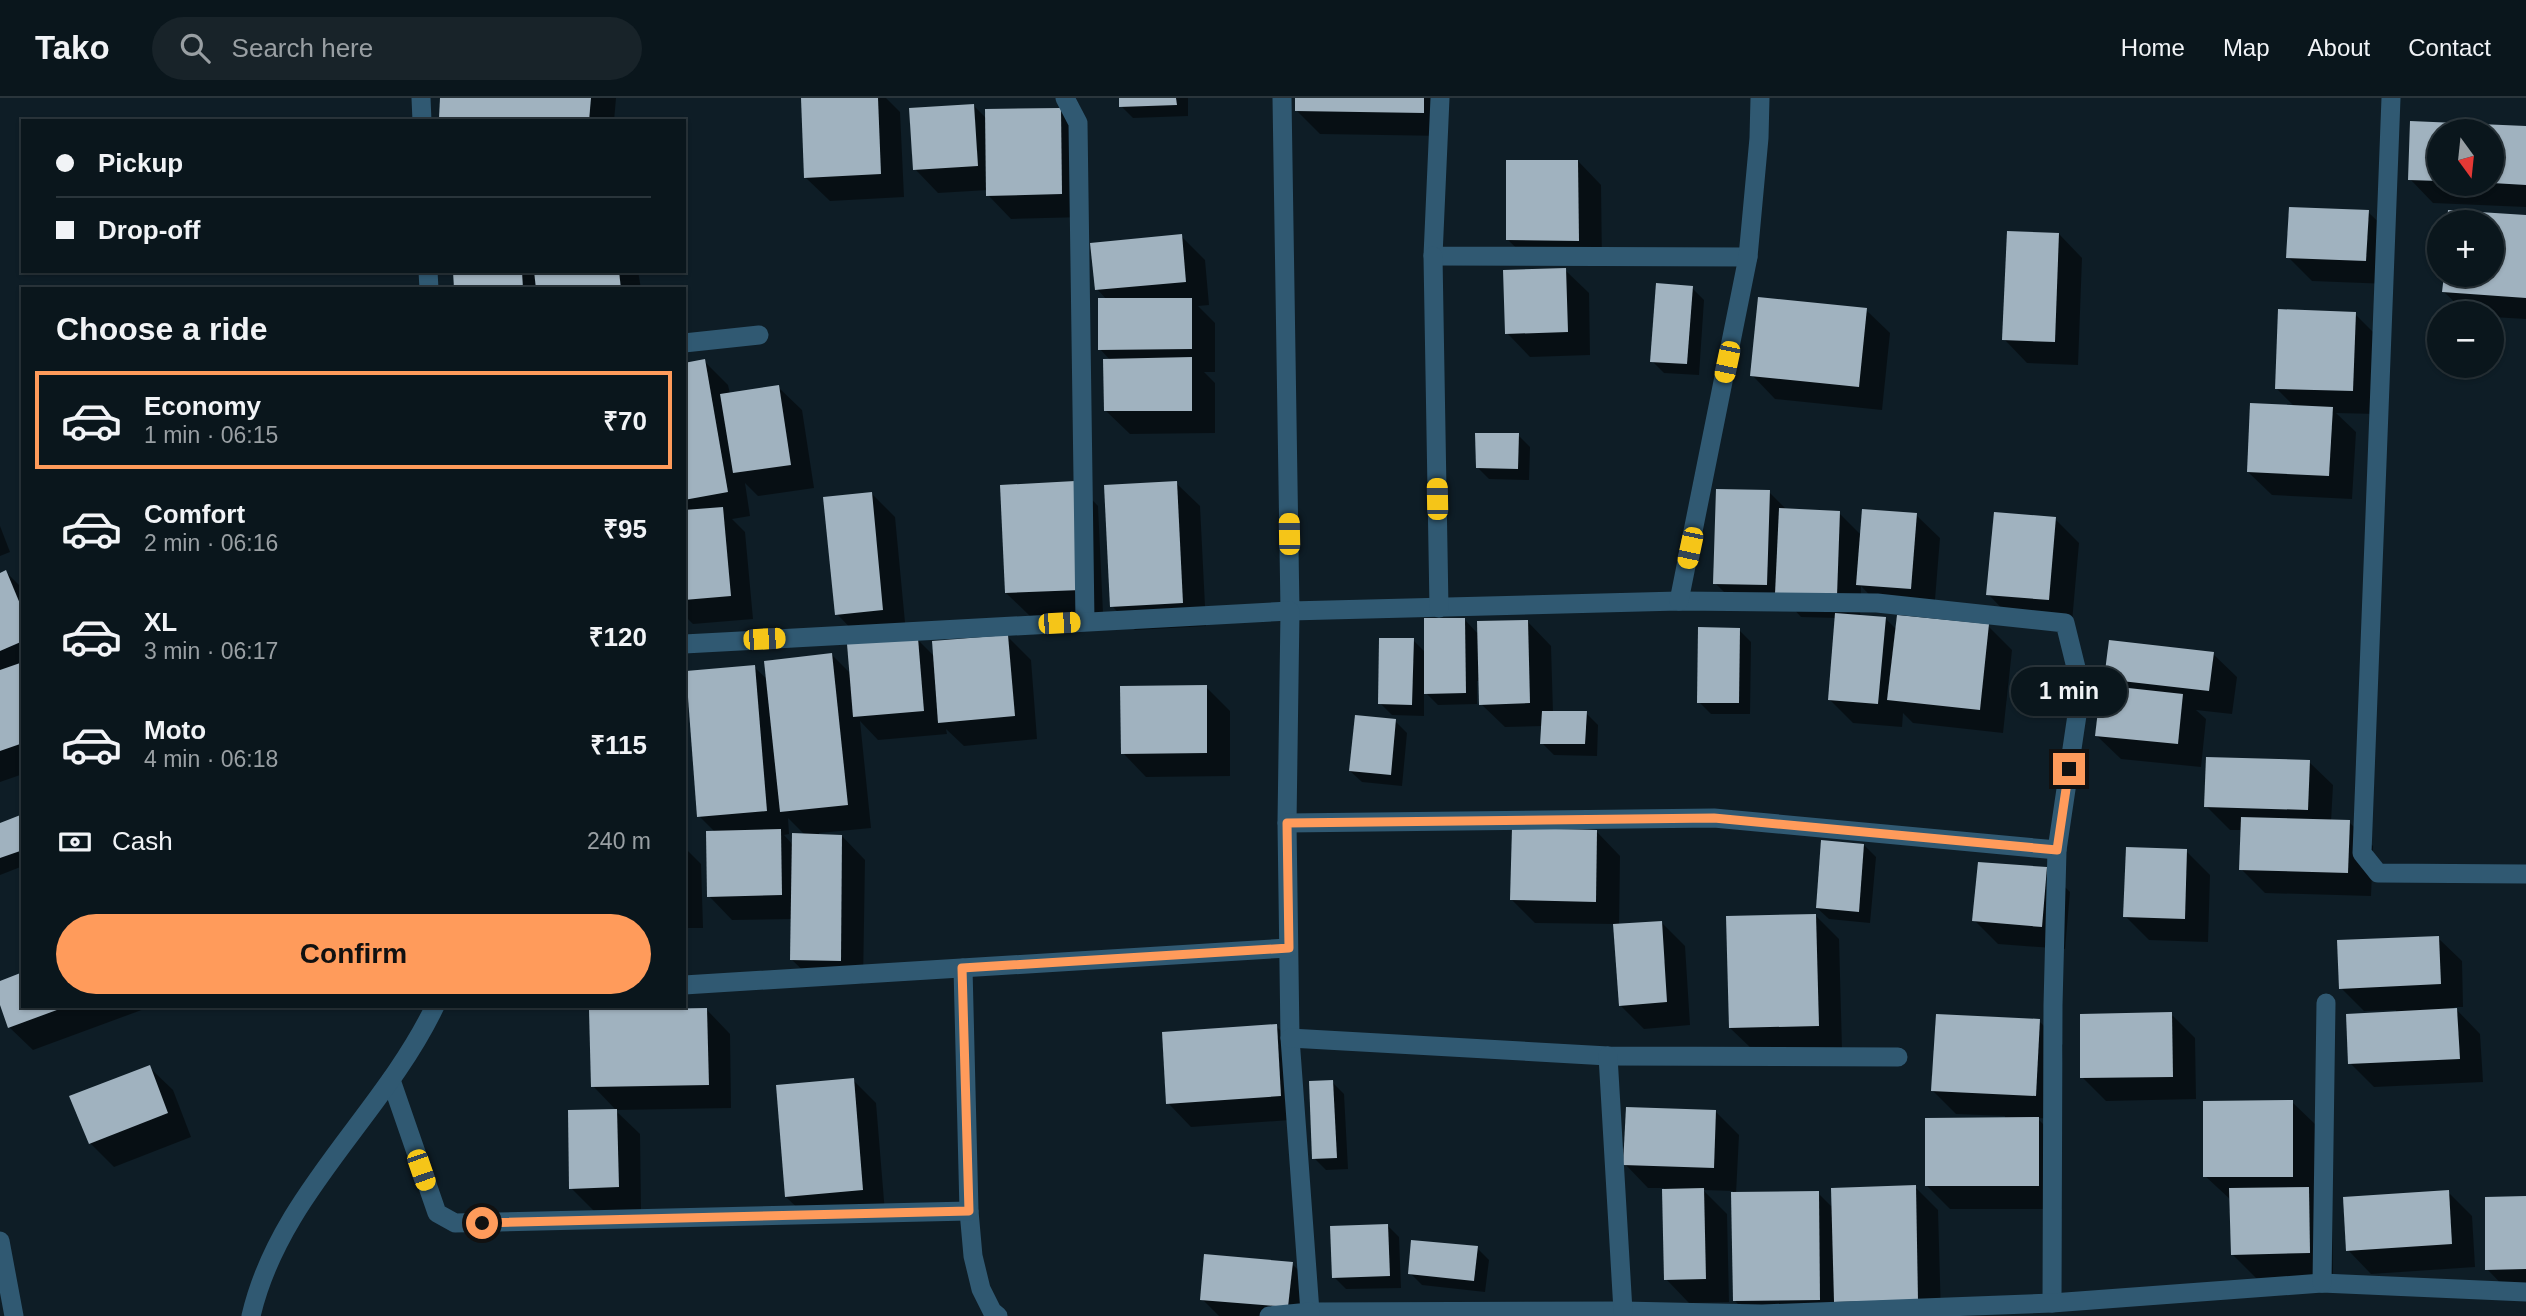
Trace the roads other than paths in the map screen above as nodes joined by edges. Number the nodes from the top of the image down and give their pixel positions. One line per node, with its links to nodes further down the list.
1 (421, 98): 7 (street)
2 (1065, 98): 15 (street)
3 (1282, 98): 14 (street)
4 (1440, 98): 8 (street)
5 (1760, 98): 9 (street)
6 (2391, 98): 19 (street)
7 (422, 119)
8 (1433, 256): 9 (street); 13 (street)
9 (1748, 257): 12 (street)
10 (759, 335): 11 (street)
11 (686, 343)
12 (1679, 601): 13 (street); 18 (street)
13 (1439, 608): 14 (street)
14 (1290, 611): 15 (street); 17 (street)
15 (1085, 621): 16 (street)
16 (686, 644)
17 (1287, 823): 18 (street); 20 (street)
18 (2057, 850): 33 (street)
19 (2526, 874)
20 (1289, 948): 21 (street); 25 (street)
21 (962, 968): 22 (street); 29 (street)
22 (686, 985)
23 (2326, 1003): 31 (street)
24 (434, 1008): 28 (street)
25 (1290, 1038): 26 (street); 35 (street)
26 (1608, 1056): 27 (street); 34 (street)
27 (1898, 1057)
28 (391, 1080): 29 (street); 37 (street)
29 (969, 1211): 38 (street)
30 (0, 1241): 36 (street)
31 (2322, 1283): 32 (street); 33 (street)
32 (2526, 1292)
33 (2052, 1303): 34 (street)
34 (1623, 1311): 35 (street)
35 (1310, 1314): 39 (street)
36 (14, 1316)
37 (251, 1316)
38 (998, 1316)
39 (1269, 1316)

